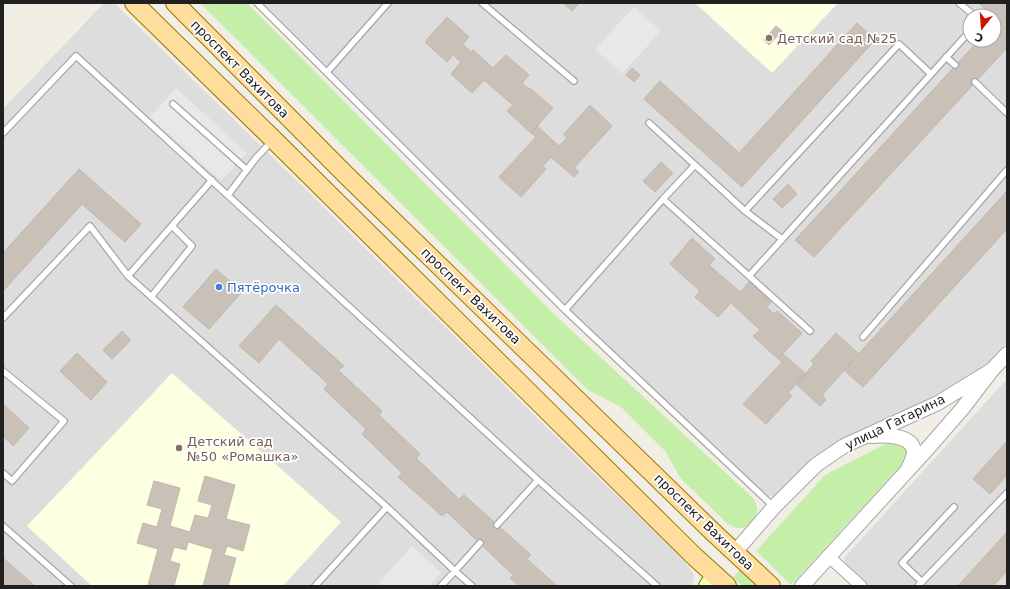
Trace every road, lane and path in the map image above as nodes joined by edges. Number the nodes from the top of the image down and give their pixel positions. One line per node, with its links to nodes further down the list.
1 (134, 3): 17 (main road, проспект Вахитова)
2 (175, 3): 48 (main road, проспект Вахитова)
3 (257, 3): 9 (lane)
4 (388, 3): 9 (lane)
5 (482, 3): 11 (lane)
6 (962, 40): 7 (lane)
7 (946, 57): 8 (lane); 10 (lane)
8 (955, 65)
9 (327, 72): 30 (lane)
10 (932, 74): 24 (lane); 26 (lane)
11 (574, 81)
12 (975, 82): 14 (lane)
13 (173, 104): 19 (lane)
14 (1007, 113)
15 (648, 123): 18 (lane)
16 (3, 133): 21 (lane)
17 (274, 140): 19 (lane); 51 (main road, проспект Вахитова)
18 (695, 165): 23 (lane); 24 (lane)
19 (247, 170): 22 (lane)
20 (1007, 170): 33 (lane)
21 (212, 180): 22 (lane); 25 (lane)
22 (228, 195): 40 (lane)
23 (663, 199): 28 (lane); 30 (lane)
24 (745, 211): 26 (lane)
25 (172, 226): 27 (lane); 29 (lane)
26 (782, 239): 28 (lane)
27 (128, 276): 29 (lane); 31 (lane)
28 (749, 276): 32 (lane)
29 (151, 297): 42 (lane)
30 (566, 310): 44 (lane)
31 (3, 318)
32 (810, 331)
33 (863, 336)
34 (1007, 354): 36 (street, улица Гагарина)
35 (3, 370): 39 (lane)
36 (992, 370): 37 (street, улица Гагарина); 38 (street, улица Гагарина)
37 (864, 436): 38 (street); 44 (street, улица Гагарина)
38 (907, 471): 49 (street, улица Гагарина)
39 (3, 473)
40 (538, 480): 45 (lane); 57 (lane)
41 (1007, 493): 52 (lane)
42 (388, 507): 50 (lane); 54 (lane)
43 (954, 507): 52 (lane)
44 (774, 508): 48 (street, улица Гагарина)
45 (498, 525)
46 (3, 526): 53 (lane)
47 (480, 543): 50 (lane)
48 (735, 552): 51 (main road, улица Гагарина); 58 (main road, проспект Вахитова)
49 (828, 556): 59 (street, улица Гагарина); 60 (street)
50 (455, 571): 55 (lane); 56 (lane)
51 (716, 582)
52 (920, 584)
53 (70, 586)
54 (314, 586)
55 (441, 586)
56 (472, 586)
57 (657, 586)
58 (771, 586)
59 (802, 586)
60 (861, 586)

